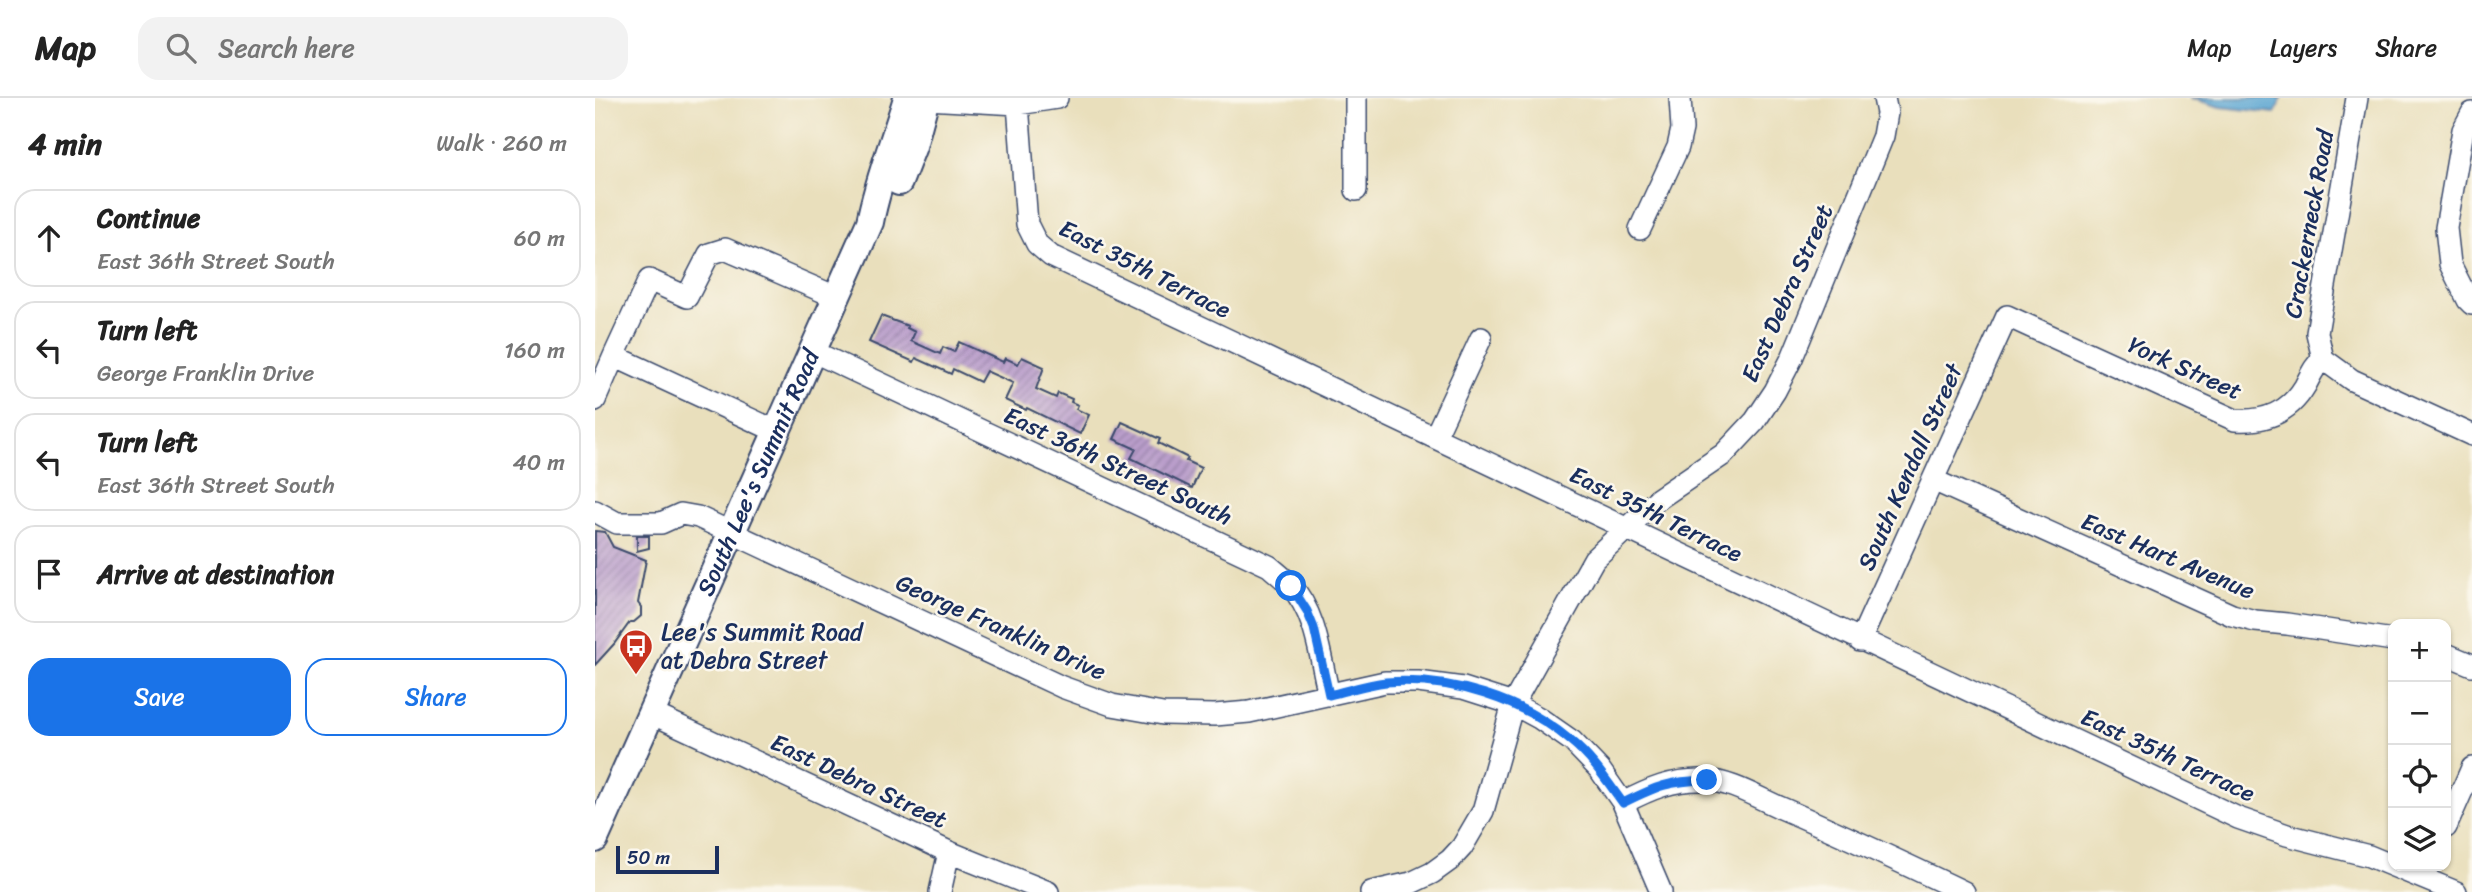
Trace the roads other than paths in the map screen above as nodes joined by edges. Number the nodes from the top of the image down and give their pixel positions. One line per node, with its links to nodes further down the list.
1 (907, 98): 12 (main road, South Lee's Summit Road)
2 (921, 98): 3 (main road)
3 (926, 98): 9 (street); 12 (main road, South Lee's Summit Road)
4 (1057, 98): 9 (street)
5 (1356, 98): 11 (street)
6 (1681, 98): 13 (street)
7 (1884, 98): 27 (street, East Debra Street)
8 (2357, 98): 20 (street, Crackerneck Road)
9 (1018, 104): 24 (street, East 35th Terrace)
10 (2472, 113): 15 (street)
11 (1356, 190)
12 (870, 222): 14 (main road, South Lee's Summit Road)
13 (1640, 229)
14 (836, 298): 18 (main road, South Lee's Summit Road); 19 (street)
15 (2472, 304)
16 (2007, 316): 20 (street, York Street); 25 (street, South Kendall Street)
17 (1482, 338): 24 (street)
18 (812, 351): 22 (main road, South Lee's Summit Road); 33 (street, East 36th Street South)
19 (614, 356): 21 (street); 22 (street)
20 (2323, 359): 23 (street)
21 (595, 400)
22 (776, 431): 28 (main road, South Lee's Summit Road)
23 (2472, 435)
24 (1435, 437): 27 (street, East 35th Terrace)
25 (1933, 480): 29 (street, East Hart Avenue); 30 (street, South Kendall Street)
26 (595, 510): 28 (street, George Franklin Drive)
27 (1625, 528): 30 (street, East 35th Terrace); 34 (street, East Debra Street)
28 (732, 531): 33 (street, George Franklin Drive); 35 (main road, South Lee's Summit Road)
29 (2388, 639)
30 (1860, 641): 42 (street, East 35th Terrace)
31 (2451, 656): 32 (street)
32 (2472, 665)
33 (1329, 695): 34 (street, George Franklin Drive)
34 (1513, 704): 37 (street, George Franklin Drive); 45 (street, East Debra Street)
35 (651, 713): 38 (main road, South Lee's Summit Road); 41 (street, East Debra Street)
36 (2472, 768): 39 (street)
37 (1623, 803): 46 (street, George Franklin Drive); 47 (street)
38 (601, 810): 40 (main road, South Lee's Summit Road)
39 (2451, 816)
40 (595, 839)
41 (949, 852): 43 (street); 44 (street, East Debra Street)
42 (2426, 872): 48 (street)
43 (940, 892)
44 (1048, 892)
45 (1371, 892)
46 (1661, 892)
47 (1964, 892)
48 (2456, 892)

